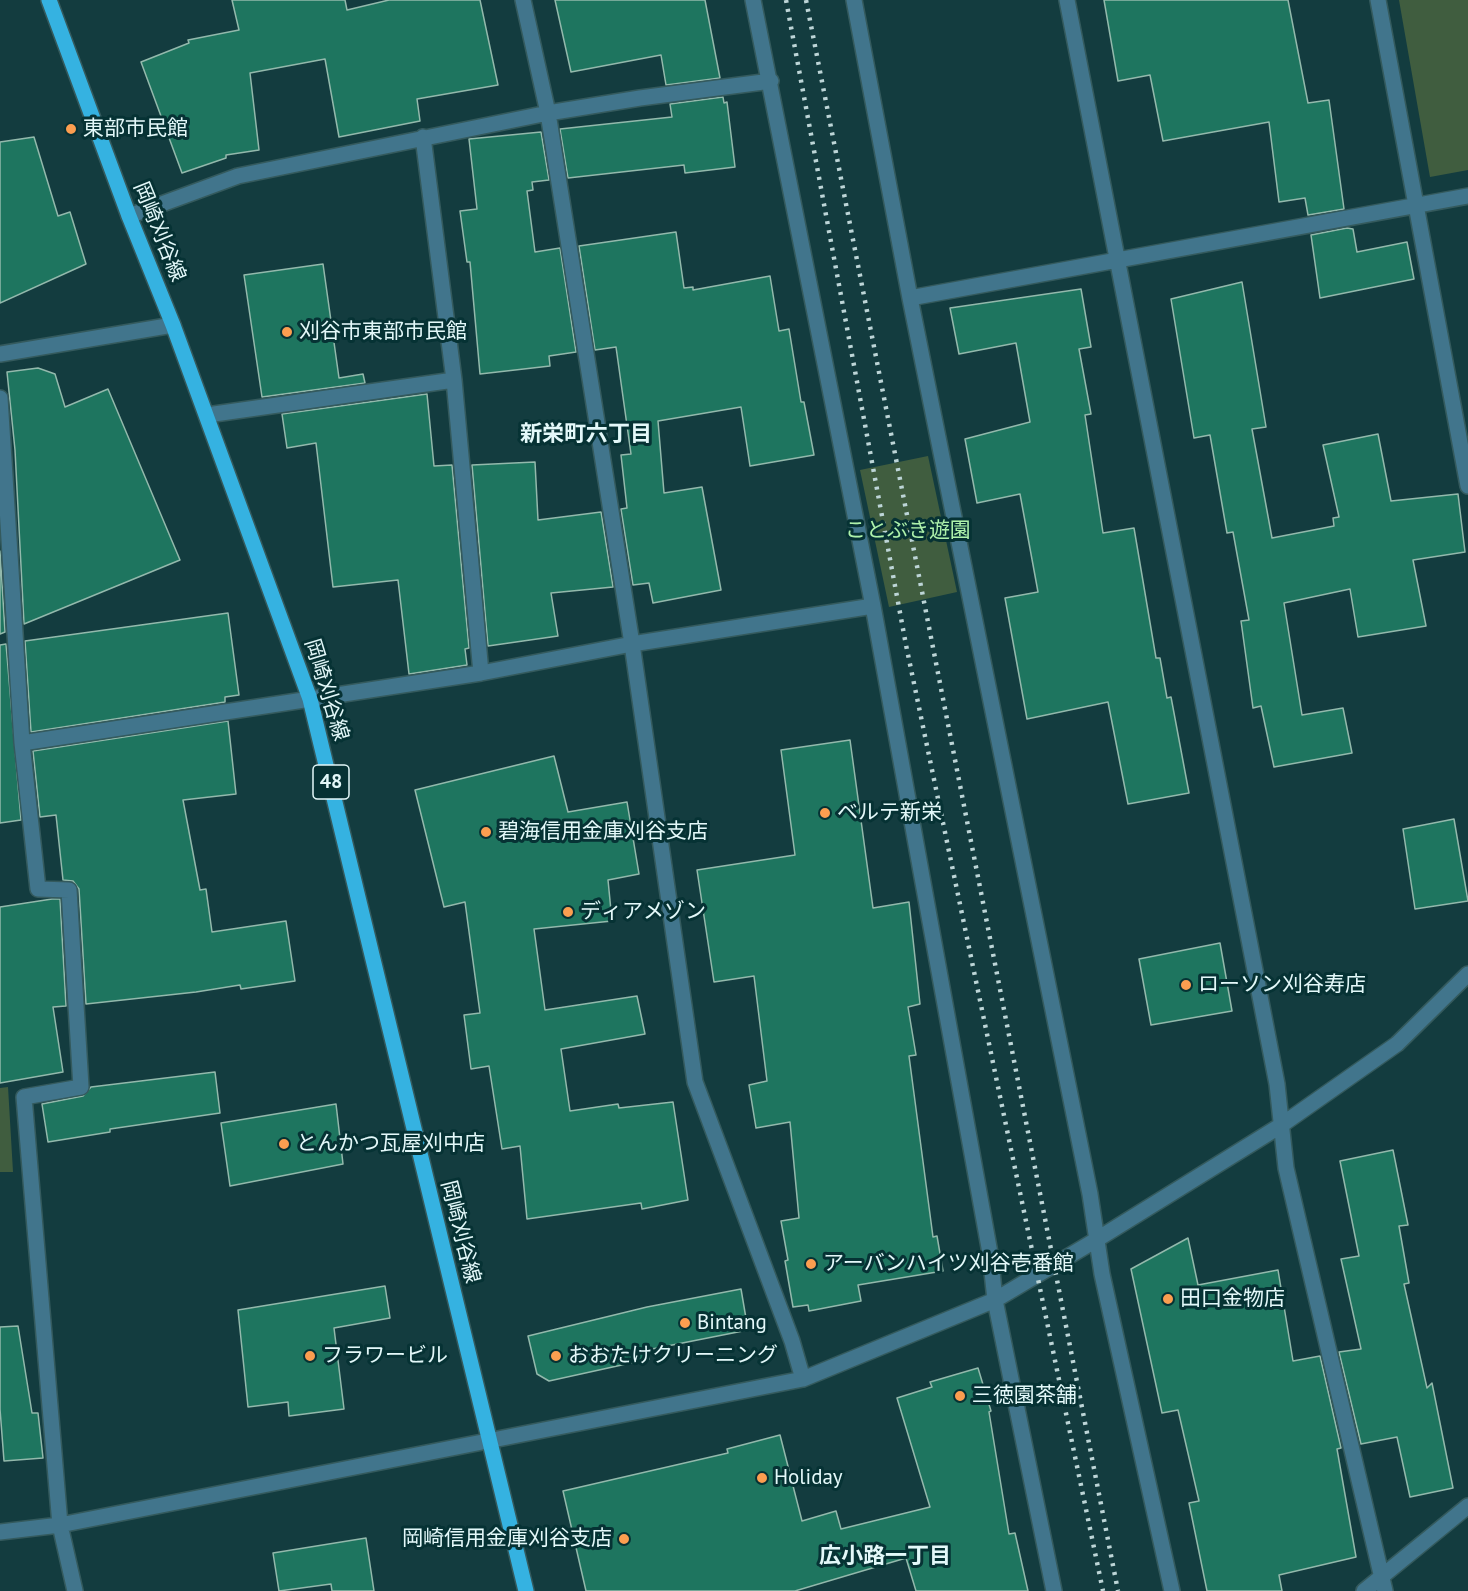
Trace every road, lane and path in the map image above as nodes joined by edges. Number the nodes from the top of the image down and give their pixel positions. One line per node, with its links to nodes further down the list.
1 (49, 0): 12 (main road, 岡崎刈谷線 / 48)
2 (523, 0): 8 (street)
3 (753, 0): 7 (street)
4 (854, 0): 14 (street)
5 (1067, 0): 13 (street)
6 (1378, 0): 11 (street)
7 (771, 81): 8 (street); 21 (street)
8 (548, 113): 9 (street); 22 (street)
9 (423, 137): 12 (street); 17 (street)
10 (1468, 196): 11 (street)
11 (1416, 206): 13 (street); 20 (street)
12 (129, 216): 15 (main road, 岡崎刈谷線 / 48)
13 (1119, 258): 14 (street); 27 (street)
14 (910, 298): 28 (street)
15 (173, 325): 16 (street); 19 (main road, 岡崎刈谷線 / 48)
16 (0, 354)
17 (454, 380): 19 (street); 23 (street)
18 (0, 398): 25 (street)
19 (207, 415): 24 (main road, 岡崎刈谷線 / 48)
20 (1468, 486)
21 (873, 606): 22 (street); 29 (street)
22 (632, 644): 23 (street); 30 (street)
23 (481, 673): 24 (street)
24 (310, 699): 25 (street); 31 (main road, 岡崎刈谷線 / 48)
25 (22, 743): 33 (street)
26 (1468, 974): 27 (street)
27 (1280, 1126): 28 (street); 35 (street)
28 (1096, 1240): 29 (street); 39 (street)
29 (995, 1300): 30 (street); 38 (street)
30 (803, 1379): 31 (street)
31 (488, 1443): 33 (street); 37 (main road, 岡崎刈谷線 / 48)
32 (1468, 1506): 35 (street)
33 (60, 1526): 34 (street); 36 (street)
34 (0, 1532)
35 (1384, 1584): 40 (street)
36 (75, 1591)
37 (526, 1591)
38 (1054, 1591)
39 (1173, 1591)
40 (1364, 1591)

